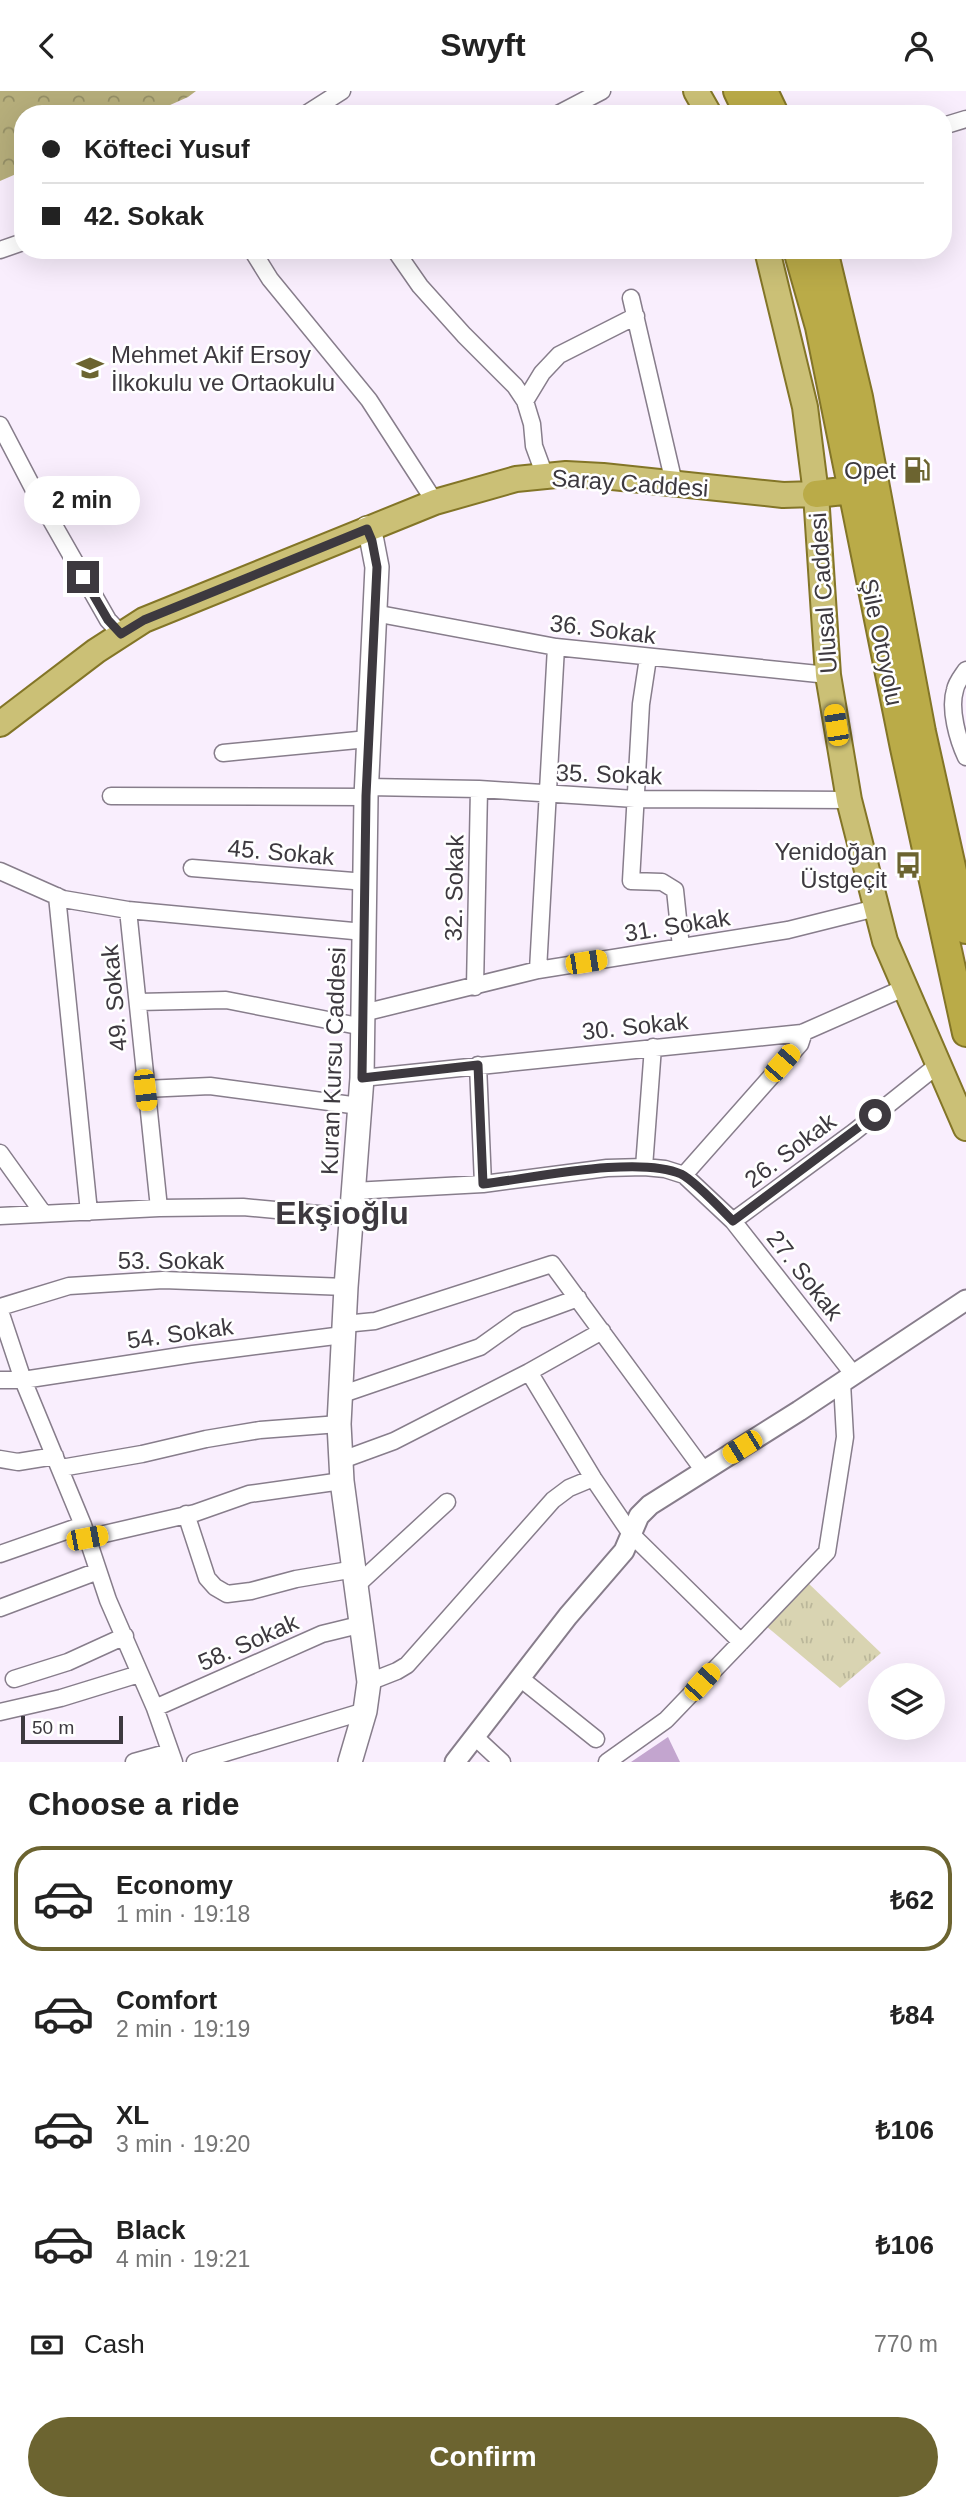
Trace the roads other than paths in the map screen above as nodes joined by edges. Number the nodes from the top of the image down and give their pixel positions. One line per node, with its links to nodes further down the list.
1 (342, 91): 3 (street)
2 (603, 91): 4 (street)
3 (320, 105)
4 (576, 105)
5 (258, 259): 19 (street)
6 (400, 259): 12 (street)
7 (769, 259): 18 (main road, Ulusal Caddesi)
8 (800, 259): 17 (highway, Şile Otoyolu)
9 (826, 259): 44 (highway, Şile Otoyolu)
10 (631, 298): 11 (street)
11 (636, 316): 12 (street); 15 (street)
12 (526, 401): 14 (street)
13 (0, 425): 20 (street)
14 (545, 476): 15 (main road, Saray Caddesi); 19 (main road, Saray Caddesi)
15 (674, 483): 18 (main road, Saray Caddesi)
16 (103, 487): 20 (street)
17 (852, 490): 18 (highway); 53 (highway, Şile Otoyolu)
18 (816, 494): 27 (main road, Ulusal Caddesi)
19 (435, 502): 21 (main road, Saray Caddesi)
20 (46, 512): 23 (street)
21 (367, 529): 22 (main road, Kuran Kursu Caddesi); 23 (main road, Saray Caddesi)
22 (374, 613): 24 (street, 36. Sokak); 29 (main road, Kuran Kursu Caddesi)
23 (121, 634): 28 (main road, Saray Caddesi)
24 (555, 647): 25 (street, 36. Sokak); 34 (street)
25 (648, 658): 27 (street, 36. Sokak); 36 (street)
26 (966, 670): 31 (street)
27 (828, 675): 37 (main road, Ulusal Caddesi)
28 (0, 724)
29 (368, 739): 30 (street); 33 (main road, Kuran Kursu Caddesi)
30 (223, 753)
31 (966, 757)
32 (479, 789): 33 (street, 35. Sokak); 34 (street, 35. Sokak); 48 (street, 32. Sokak)
33 (367, 792): 35 (street, 35. Sokak); 40 (main road, Kuran Kursu Caddesi)
34 (546, 794): 36 (street, 35. Sokak); 47 (street)
35 (111, 796)
36 (635, 799): 37 (street, 35. Sokak); 46 (street)
37 (849, 800): 42 (main road, Ulusal Caddesi)
38 (192, 868): 40 (street, 45. Sokak)
39 (0, 871): 41 (street)
40 (366, 882): 45 (main road, Kuran Kursu Caddesi)
41 (57, 896): 43 (street); 67 (street)
42 (876, 908): 46 (street, 31. Sokak); 49 (main road, Ulusal Caddesi)
43 (128, 910): 45 (street); 50 (street, 49. Sokak)
44 (966, 929)
45 (365, 932): 51 (main road, Kuran Kursu Caddesi)
46 (681, 947): 47 (street, 31. Sokak)
47 (538, 970): 48 (street, 31. Sokak)
48 (474, 987): 51 (street, 31. Sokak)
49 (904, 988): 52 (street, 30. Sokak); 55 (main road, Ulusal Caddesi)
50 (138, 1002): 51 (street); 58 (street, 49. Sokak)
51 (363, 1020): 57 (main road, Kuran Kursu Caddesi)
52 (804, 1032): 54 (street, 30. Sokak); 63 (street)
53 (966, 1033)
54 (653, 1047): 56 (street, 30. Sokak); 62 (street)
55 (939, 1063): 60 (main road, Ulusal Caddesi); 71 (street, 26. Sokak)
56 (478, 1065): 57 (street, 30. Sokak); 64 (street)
57 (362, 1078): 59 (main road, Kuran Kursu Caddesi)
58 (145, 1090): 59 (street); 66 (street, 49. Sokak)
59 (359, 1106): 65 (main road, Kuran Kursu Caddesi)
60 (966, 1128)
61 (0, 1153): 68 (street)
62 (644, 1167): 63 (street); 64 (street)
63 (684, 1175): 71 (street, 27. Sokak)
64 (483, 1184): 65 (street)
65 (353, 1191): 70 (main road, Kuran Kursu Caddesi)
66 (159, 1208): 67 (street); 70 (street)
67 (89, 1212): 68 (street)
68 (43, 1213): 69 (street)
69 (0, 1216)
70 (351, 1217): 72 (main road, Kuran Kursu Caddesi)
71 (733, 1221): 79 (street, 27. Sokak)
72 (346, 1287): 75 (street, 53. Sokak); 76 (main road, Kuran Kursu Caddesi)
73 (578, 1298): 76 (street, 54. Sokak); 77 (street); 82 (street)
74 (966, 1300): 79 (street)
75 (0, 1309): 81 (street)
76 (344, 1329): 81 (street, 54. Sokak); 82 (main road, Kuran Kursu Caddesi)
77 (602, 1331): 78 (street); 87 (street)
78 (529, 1372): 86 (street); 88 (street)
79 (848, 1379): 87 (street); 99 (street)
80 (0, 1380): 81 (street, 54. Sokak)
81 (23, 1380): 85 (street)
82 (340, 1395): 83 (main road, Kuran Kursu Caddesi)
83 (339, 1424): 85 (street); 86 (main road, Kuran Kursu Caddesi)
84 (0, 1459): 85 (street)
85 (58, 1462): 91 (street)
86 (342, 1471): 90 (street); 95 (main road, Kuran Kursu Caddesi)
87 (704, 1472): 92 (street)
88 (593, 1478): 92 (street); 103 (street)
89 (447, 1501): 95 (street)
90 (186, 1514): 91 (street); 95 (street)
91 (85, 1532): 93 (street); 94 (street)
92 (631, 1534): 99 (street); 101 (street)
93 (0, 1554)
94 (98, 1571): 96 (street); 98 (street)
95 (356, 1577): 97 (main road, Kuran Kursu Caddesi)
96 (0, 1608)
97 (363, 1624): 103 (main road, Kuran Kursu Caddesi); 104 (street, 58. Sokak)
98 (125, 1636): 100 (street); 102 (street)
99 (741, 1642): 115 (street)
100 (139, 1674): 104 (street); 106 (street)
101 (520, 1678): 107 (street); 108 (street)
102 (14, 1679)
103 (369, 1682): 105 (main road, Kuran Kursu Caddesi)
104 (155, 1708): 109 (street)
105 (365, 1711): 111 (street); 112 (main road, Kuran Kursu Caddesi)
106 (0, 1712)
107 (474, 1737): 113 (street); 114 (street)
108 (596, 1739)
109 (172, 1757): 110 (street)
110 (134, 1762)
111 (195, 1762)
112 (350, 1762)
113 (455, 1762)
114 (502, 1762)
115 (607, 1762)

